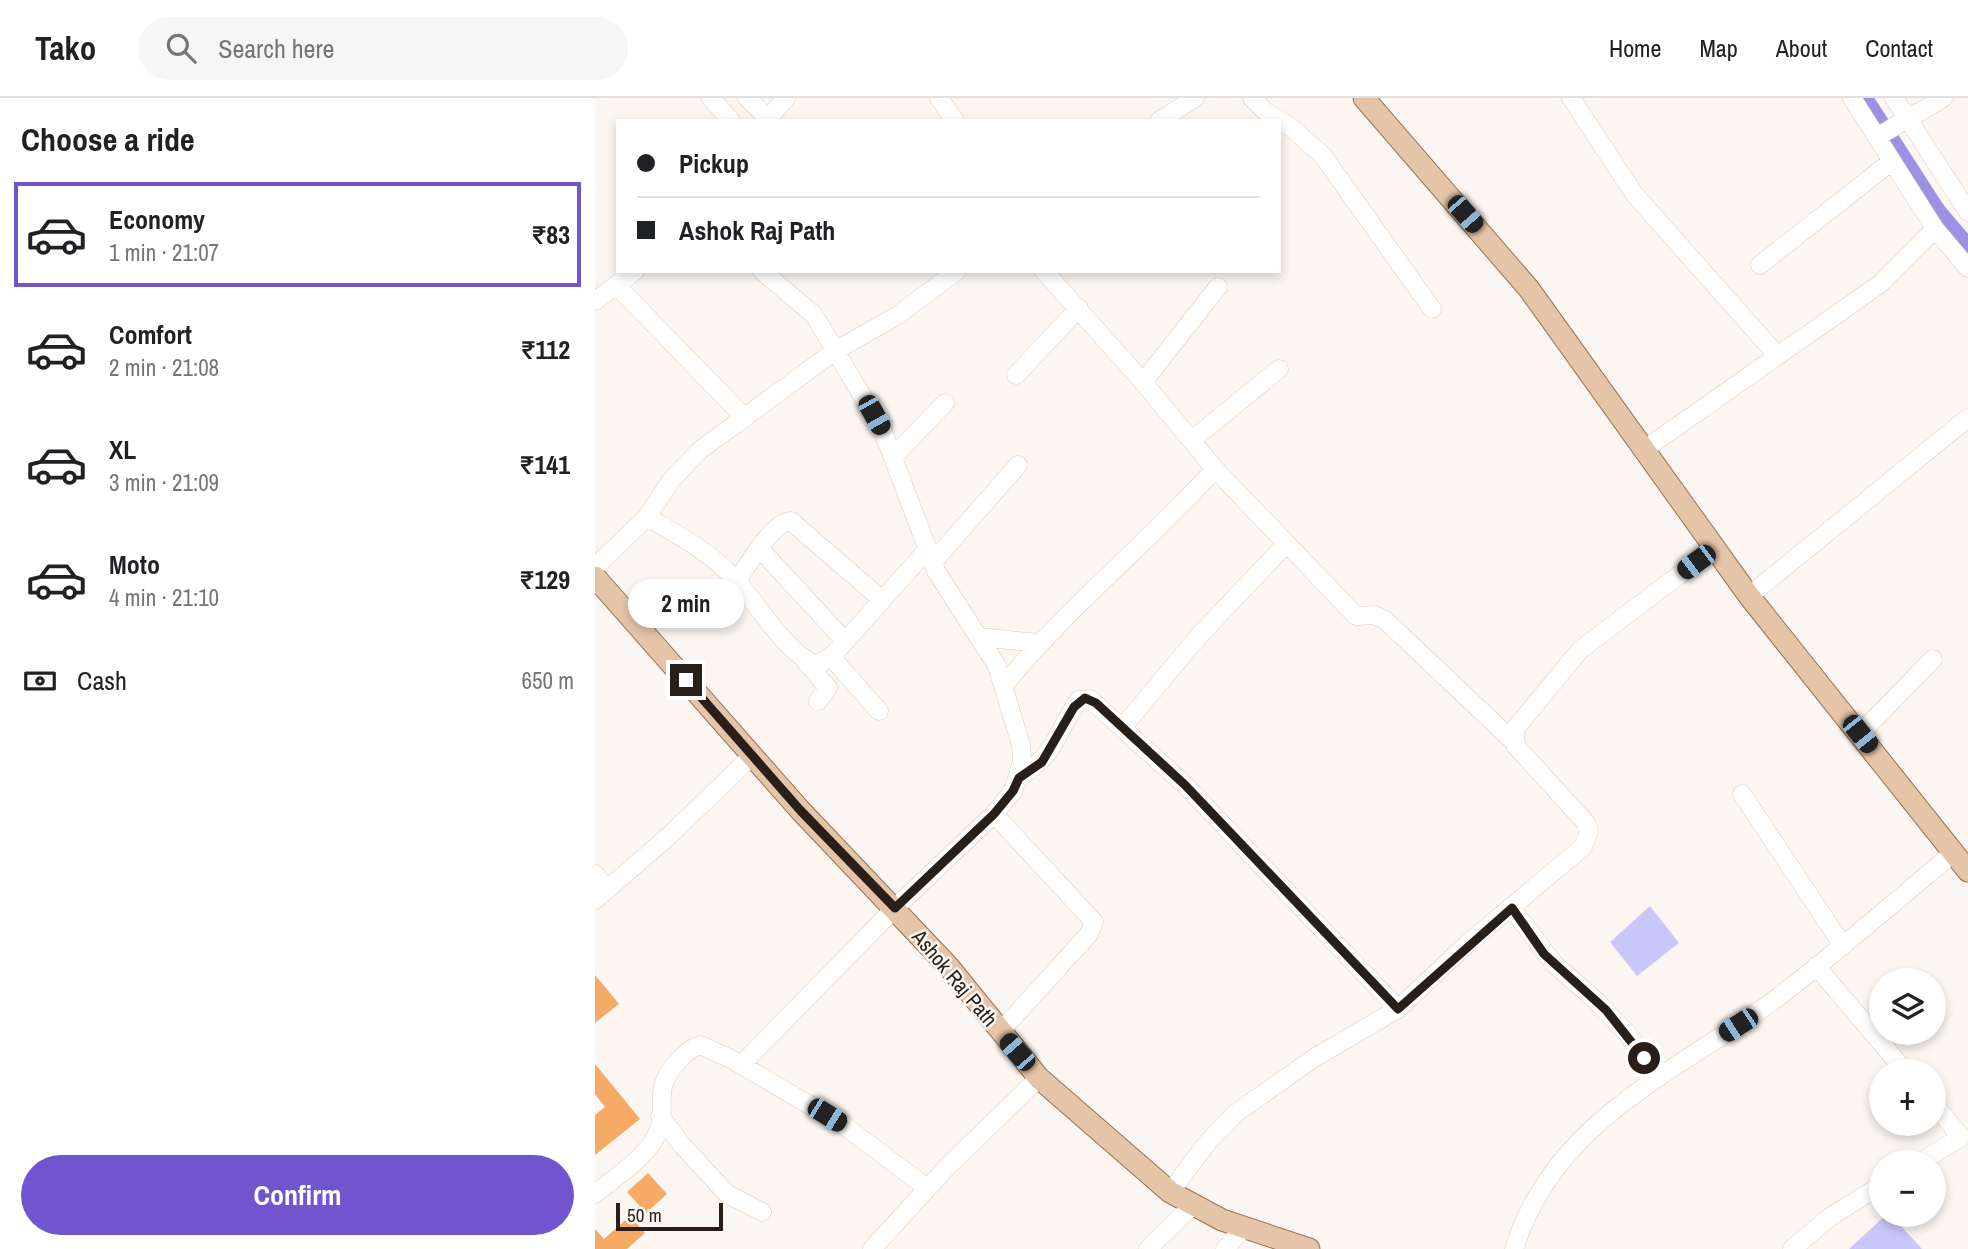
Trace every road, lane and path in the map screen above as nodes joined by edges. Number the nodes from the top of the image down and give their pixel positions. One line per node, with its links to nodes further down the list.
1 (711, 98): 12 (street)
2 (747, 98): 13 (street)
3 (786, 98): 13 (street)
4 (939, 98): 14 (street)
5 (1195, 98): 15 (street)
6 (1252, 98): 16 (street)
7 (1364, 98): 43 (main road)
8 (1571, 98): 35 (street)
9 (1851, 98): 19 (street)
10 (1894, 98): 17 (street)
11 (1943, 98): 17 (street)
12 (729, 119)
13 (767, 119)
14 (954, 119)
15 (1162, 119)
16 (1277, 119)
17 (1905, 120): 19 (street); 21 (street)
18 (1281, 121): 33 (street)
19 (1881, 134): 20 (street)
20 (1892, 161): 22 (street); 23 (street)
21 (1968, 212)
22 (1935, 229): 24 (street); 35 (street)
23 (1760, 265)
24 (1968, 268)
25 (633, 273): 29 (street)
26 (765, 273): 34 (street)
27 (954, 273): 34 (street)
28 (1046, 273): 32 (street)
29 (617, 286): 31 (street); 40 (street)
30 (1218, 287): 38 (street)
31 (595, 302)
32 (1079, 308): 37 (street); 38 (street)
33 (1431, 309)
34 (836, 350): 40 (street); 44 (street)
35 (1776, 354): 43 (street)
36 (1279, 369): 42 (street)
37 (1016, 375)
38 (1143, 382): 42 (street)
39 (945, 403): 44 (street)
40 (745, 418): 47 (street)
41 (1968, 418): 55 (street)
42 (1192, 440): 46 (street)
43 (1645, 449): 49 (main road)
44 (894, 456): 51 (street)
45 (1018, 465): 51 (street)
46 (1215, 469): 48 (street); 59 (street)
47 (647, 517): 52 (street); 54 (street)
48 (1286, 544): 66 (street); 68 (street)
49 (1715, 548): 55 (main road); 68 (street)
50 (760, 549): 54 (street); 56 (street); 58 (street)
51 (930, 557): 56 (street); 57 (street)
52 (595, 567)
53 (595, 578): 69 (main road, Ashok Raj Path)
54 (737, 581): 62 (street)
55 (1749, 596): 67 (main road)
56 (881, 600): 58 (street)
57 (980, 637): 59 (street); 63 (street)
58 (845, 641): 60 (street)
59 (1038, 643): 63 (street)
60 (831, 657): 62 (street); 65 (street)
61 (1933, 659): 67 (street)
62 (806, 662): 64 (street)
63 (1004, 685): 70 (street)
64 (818, 701)
65 (879, 711)
66 (1123, 727): 70 (street); 81 (street)
67 (1860, 734): 73 (main road)
68 (1513, 741): 78 (street)
69 (753, 755): 76 (street); 77 (main road, Ashok Raj Path)
70 (1019, 778): 72 (street)
71 (1742, 794): 79 (street)
72 (994, 814): 77 (street); 82 (street)
73 (1953, 853): 74 (main road); 79 (street)
74 (1968, 871)
75 (595, 874): 76 (street)
76 (601, 895)
77 (895, 908): 82 (main road, Ashok Raj Path); 84 (street)
78 (1512, 908): 81 (street); 85 (street)
79 (1843, 946): 80 (street)
80 (1817, 966): 83 (street); 85 (street)
81 (1398, 1009): 91 (street)
82 (1000, 1032): 86 (main road, Ashok Raj Path)
83 (1895, 1059)
84 (741, 1065): 87 (street); 90 (street)
85 (1657, 1077): 101 (street)
86 (1039, 1078): 90 (street); 91 (main road, Ashok Raj Path)
87 (660, 1116): 93 (street); 95 (street)
88 (1946, 1119): 89 (street)
89 (1940, 1150)
90 (927, 1188): 97 (street)
91 (1170, 1192): 94 (main road, Ashok Raj Path)
92 (1869, 1192): 102 (street)
93 (595, 1194)
94 (1192, 1206): 96 (main road, Ashok Raj Path); 98 (street)
95 (762, 1212)
96 (1244, 1228): 99 (street); 100 (main road, Ashok Raj Path)
97 (872, 1249)
98 (1148, 1249)
99 (1225, 1249)
100 (1309, 1249)
101 (1514, 1249)
102 (1792, 1249)

